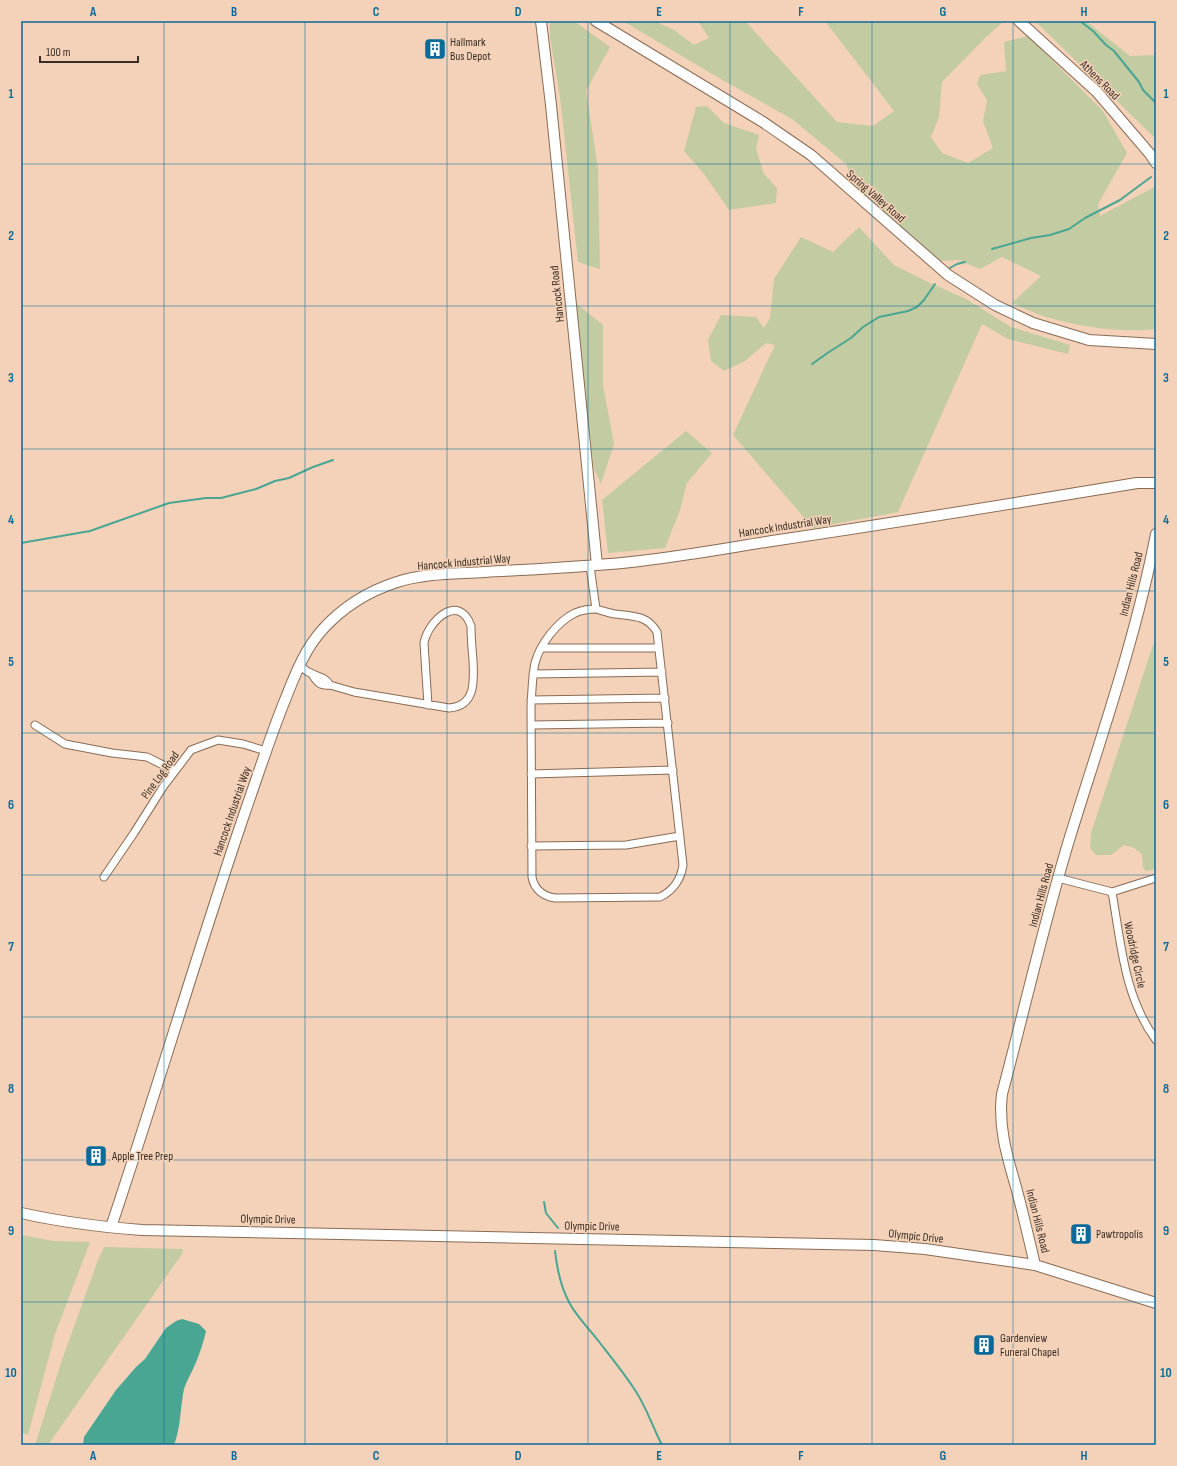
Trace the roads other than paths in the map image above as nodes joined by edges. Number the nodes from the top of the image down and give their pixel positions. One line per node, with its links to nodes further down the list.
1 (541, 21): 8 (street, Hancock Road)
2 (596, 21): 5 (street, Spring Valley Road)
3 (1020, 21): 4 (street, Athens Road)
4 (1156, 163)
5 (1156, 344)
6 (1156, 483): 8 (street, Hancock Industrial Way)
7 (1156, 534): 28 (street, Indian Hills Road)
8 (594, 566): 9 (street); 12 (street, Hancock Industrial Way)
9 (596, 609): 10 (street); 11 (street)
10 (542, 648): 11 (street); 14 (street)
11 (659, 648): 13 (street)
12 (299, 665): 17 (street); 21 (street, Hancock Industrial Way)
13 (662, 672): 14 (street); 15 (street)
14 (533, 674): 16 (street)
15 (665, 698): 16 (street); 18 (street)
16 (531, 700): 19 (street)
17 (428, 705): 17 (street)
18 (668, 723): 19 (street); 22 (street)
19 (531, 725): 24 (street)
20 (35, 726): 23 (street)
21 (266, 751): 23 (street, Pine Log Road); 33 (street, Hancock Industrial Way)
22 (673, 770): 24 (street); 25 (street)
23 (175, 771): 27 (street, Pine Log Road)
24 (531, 774): 26 (street)
25 (680, 836): 26 (street); 26 (street)
26 (531, 846)
27 (104, 877)
28 (1058, 878): 30 (street); 34 (street, Indian Hills Road)
29 (1156, 878): 30 (street)
30 (1112, 892): 31 (street, Woodridge Circle)
31 (1156, 1040)
32 (21, 1213): 33 (street, Olympic Drive)
33 (111, 1228): 34 (street, Olympic Drive)
34 (1035, 1265): 35 (street, Olympic Drive)
35 (1156, 1303)

